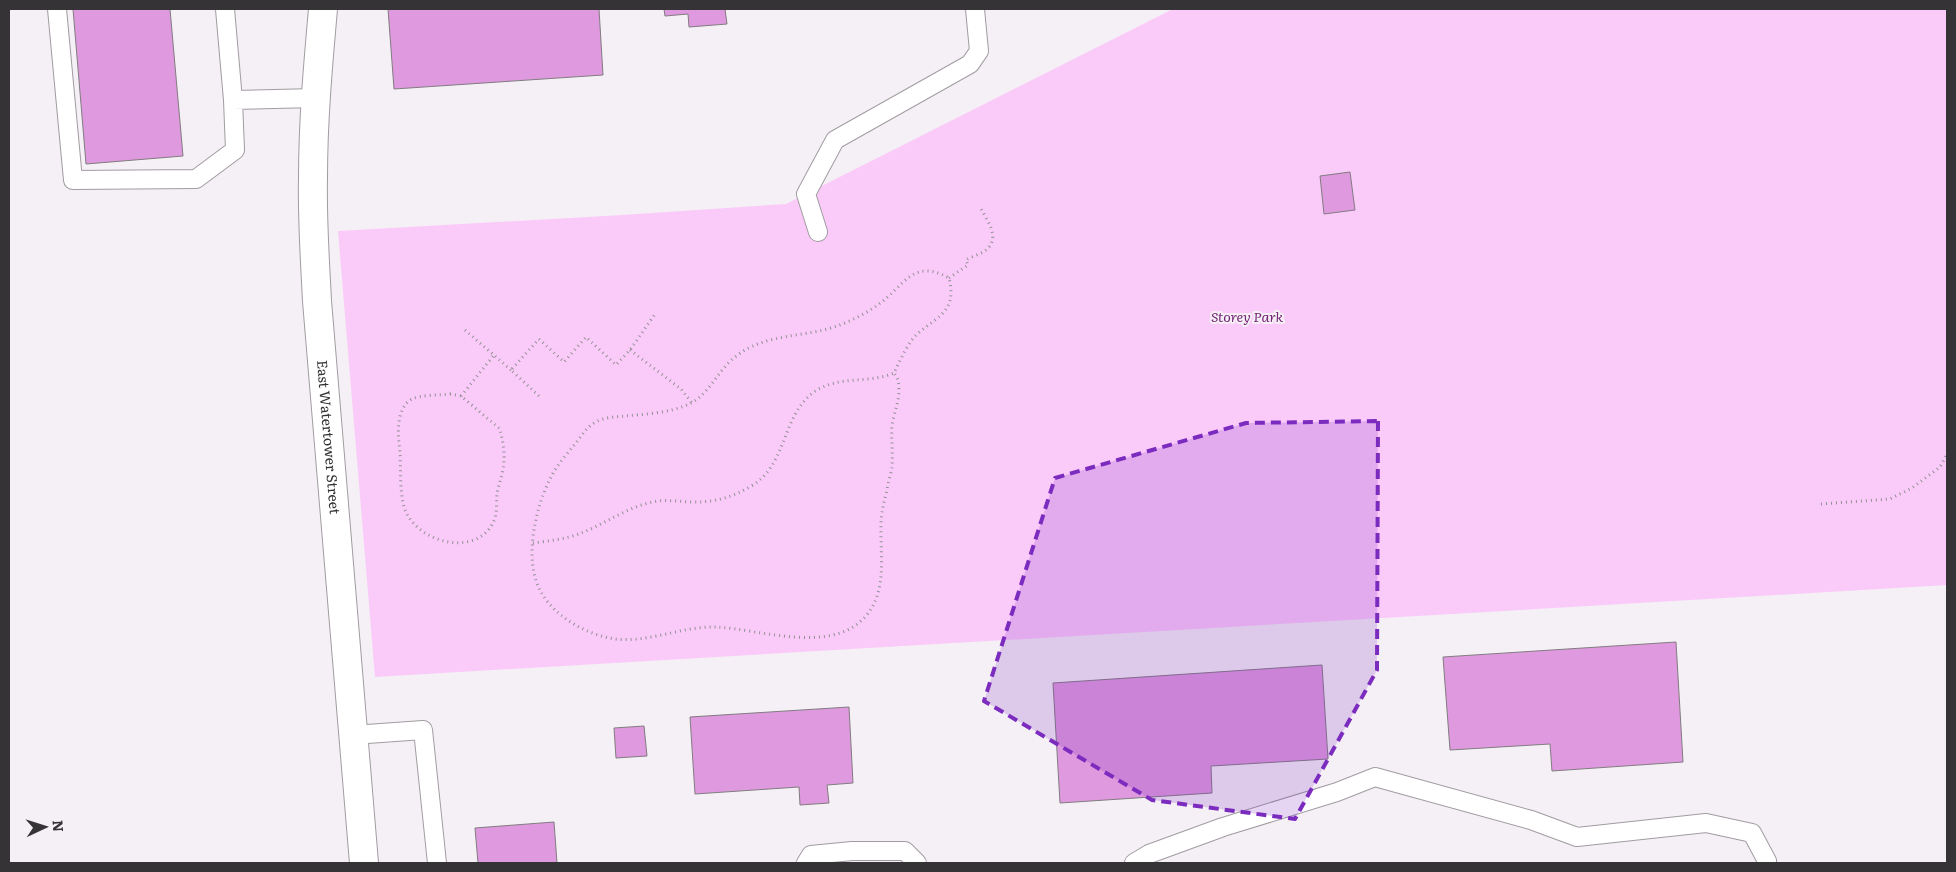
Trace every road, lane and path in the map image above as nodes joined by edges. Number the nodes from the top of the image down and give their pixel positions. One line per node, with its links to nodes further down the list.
1 (57, 9): 6 (lane)
2 (225, 9): 6 (lane)
3 (323, 9): 5 (street, East Watertower Street)
4 (975, 9): 8 (lane)
5 (316, 98): 6 (lane); 22 (street, East Watertower Street)
6 (233, 100)
7 (980, 207): 9 (path)
8 (818, 232)
9 (949, 278): 15 (path); 18 (path)
10 (655, 314): 12 (path)
11 (465, 330): 13 (path)
12 (630, 350): 14 (path); 18 (path)
13 (494, 355): 14 (path); 16 (path)
14 (511, 370): 17 (path)
15 (894, 373): 21 (path); 21 (path)
16 (461, 396): 16 (path)
17 (539, 396)
18 (692, 403): 21 (path)
19 (1947, 454): 20 (path)
20 (1821, 504)
21 (533, 542)
22 (353, 736): 23 (street, East Watertower Street); 24 (lane)
23 (364, 863)
24 (437, 863)
25 (806, 863): 26 (lane)
26 (917, 863)
27 (1134, 863): 28 (lane)
28 (1766, 863)

